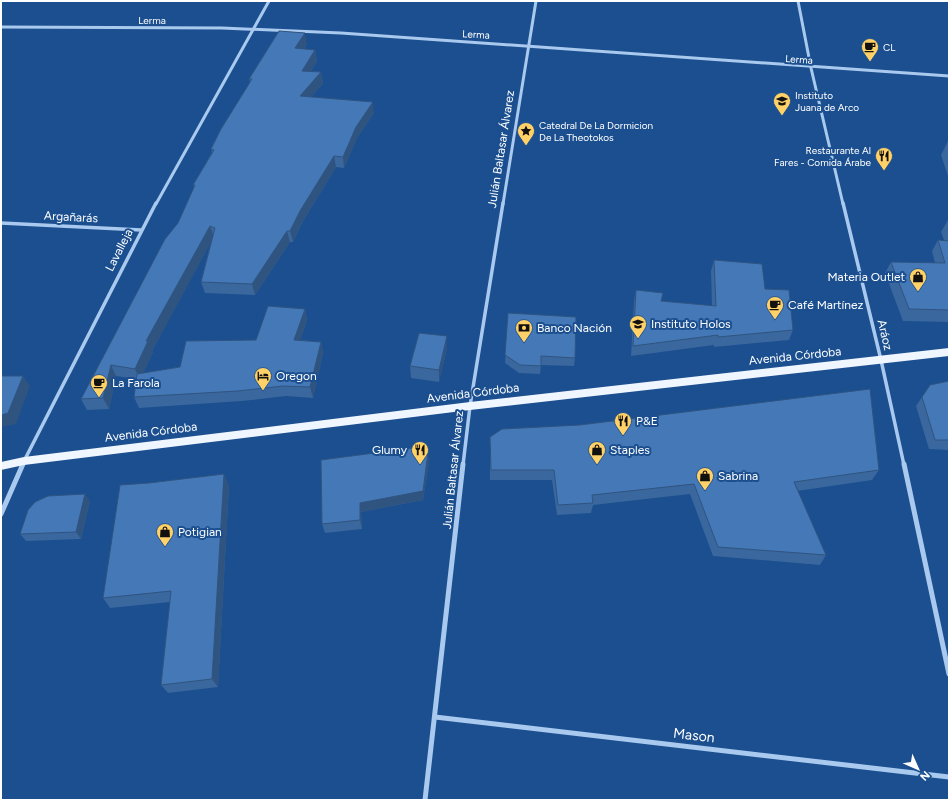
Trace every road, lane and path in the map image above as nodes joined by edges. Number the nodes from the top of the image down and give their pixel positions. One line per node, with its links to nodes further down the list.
1 (269, 1): 5 (street, Lavalleja)
2 (536, 1): 6 (street, Julián Baltasar Álvarez)
3 (798, 1): 7 (street, Aráoz)
4 (1, 27): 5 (street, Lerma)
5 (253, 29): 6 (street, Lerma); 10 (street, Lavalleja)
6 (528, 45): 7 (street, Lerma); 13 (street, Julián Baltasar Álvarez)
7 (810, 68): 8 (street, Lerma); 12 (street, Aráoz)
8 (949, 76)
9 (1, 223): 10 (street, Argañarás)
10 (141, 230): 14 (street, Lavalleja)
11 (949, 352): 12 (main road, Avenida Córdoba)
12 (880, 360): 13 (main road, Avenida Córdoba); 17 (street, Aráoz)
13 (470, 406): 14 (main road, Avenida Córdoba); 18 (street, Julián Baltasar Álvarez)
14 (24, 461): 15 (main road, Avenida Córdoba); 16 (street, Lavalleja)
15 (1, 466)
16 (1, 514)
17 (949, 674)
18 (435, 717): 19 (street, Mason); 20 (street, Julián Baltasar Álvarez)
19 (949, 777)
20 (425, 800)

